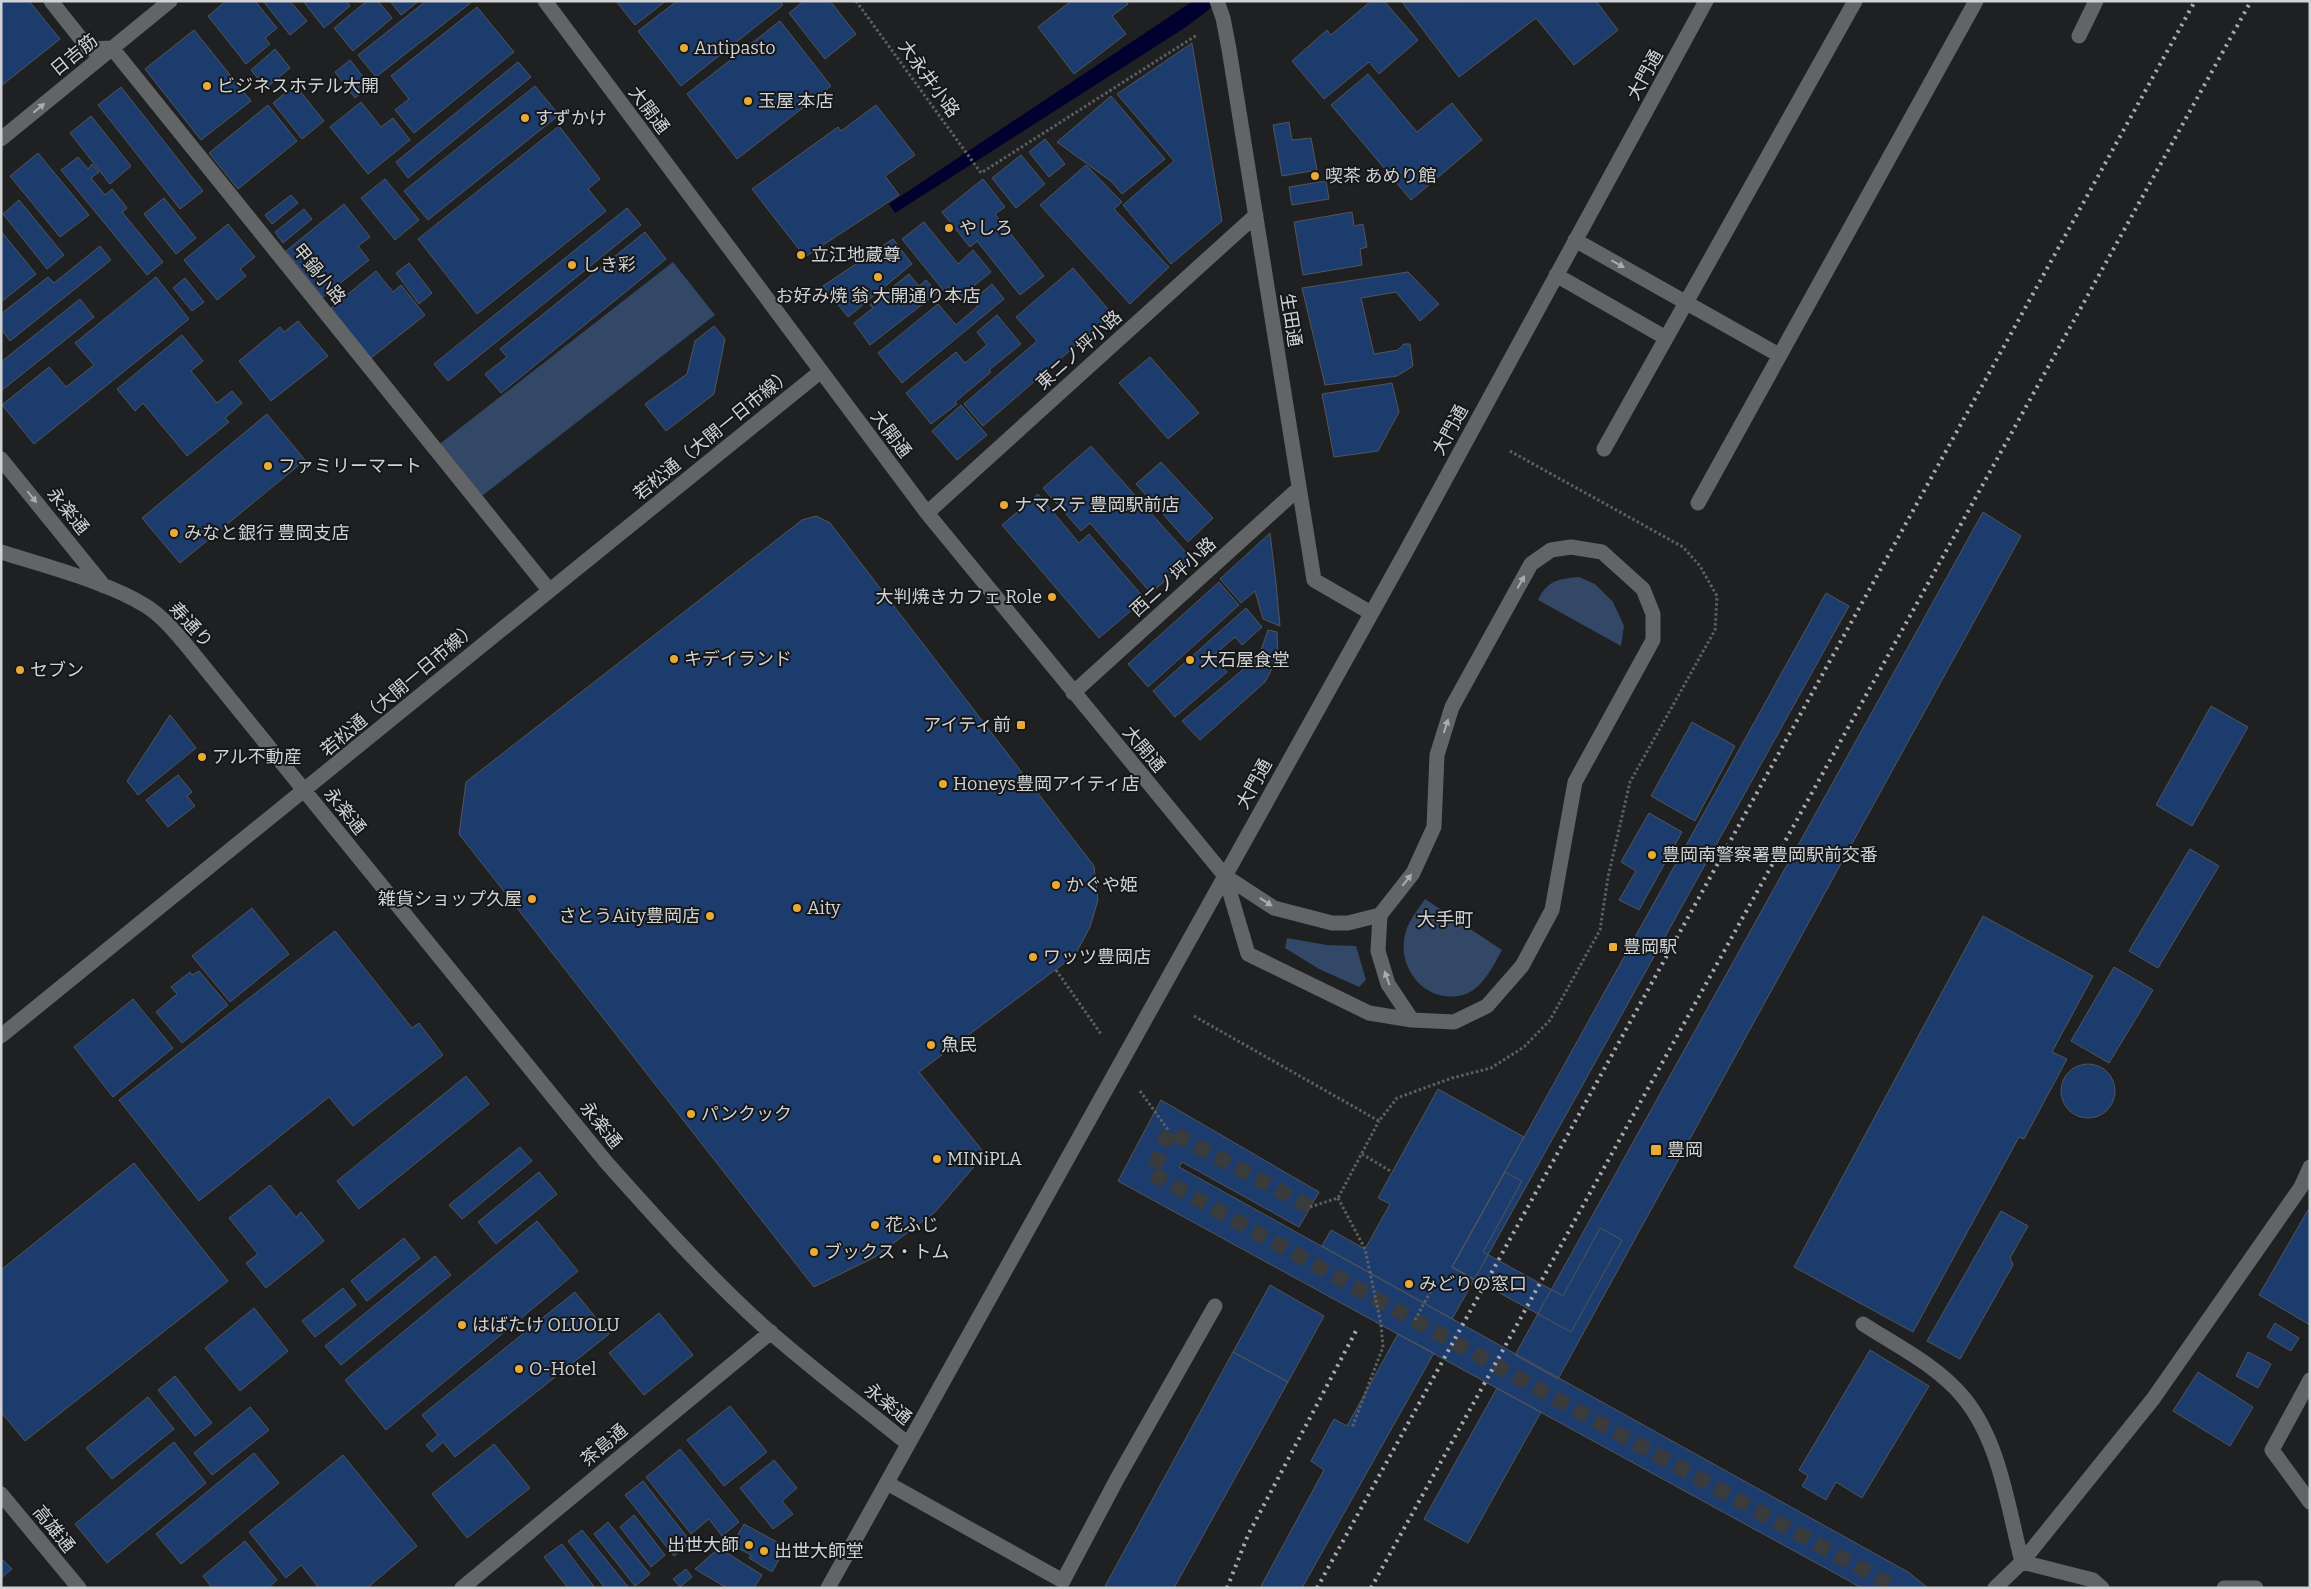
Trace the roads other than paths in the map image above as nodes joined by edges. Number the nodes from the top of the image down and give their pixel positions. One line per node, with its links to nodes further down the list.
1 (51, 1): 10 (street)
2 (170, 1): 10 (street, 日吉筋)
3 (545, 1): 18 (street, 大開通)
4 (1216, 1): 12 (street, 生田通)
5 (1706, 1): 13 (street, 大門通)
6 (1855, 1): 15 (street)
7 (1976, 1): 17 (street)
8 (2096, 1): 9 (street)
9 (2078, 36)
10 (112, 48): 11 (street, 日吉筋, one-way to 10); 26 (street, 甲鍋小路)
11 (1, 139)
12 (1256, 214): 21 (street, 生田通); 23 (street, 東ニノ坪小路)
13 (1575, 240): 14 (street, 大門通); 15 (street, one-way to 15)
14 (1556, 275): 16 (street); 27 (street, 大門通)
15 (1687, 302): 16 (street); 17 (street)
16 (1666, 338): 19 (street)
17 (1780, 355): 22 (street)
18 (820, 372): 23 (street, 大開通); 26 (street, 若松通（大開一日市線）)
19 (1604, 450)
20 (1, 459): 25 (street, 永楽通, one-way to 25)
21 (1298, 489): 27 (street, 生田通); 28 (street, 西ニノ坪小路)
22 (1698, 503)
23 (927, 513): 28 (street, 大開通)
24 (1, 552): 25 (street, 寿通り)
25 (105, 587): 29 (street, 寿通り)
26 (549, 590): 29 (street, 若松通（大開一日市線）)
27 (1372, 613): 30 (street, 大門通)
28 (1073, 693): 30 (street, 大開通)
29 (304, 792): 33 (street, 若松通（大開一日市線）); 37 (street, 永楽通)
30 (1225, 876): 31 (street, one-way to 31); 32 (street); 39 (street, 大門通)
31 (1380, 915): 32 (street, one-way to 31); 32 (street, one-way to 32)
32 (1412, 1020)
33 (1, 1036)
34 (2310, 1167): 43 (street)
35 (1214, 1306): 44 (street)
36 (1863, 1324): 43 (street)
37 (771, 1332): 39 (street, 永楽通); 46 (street, 茶島通)
38 (2310, 1380): 42 (street)
39 (908, 1444): 40 (street, 大門通)
40 (886, 1482): 44 (street); 47 (street, 大門通)
41 (1, 1494): 45 (street, 高雄通)
42 (2310, 1502)
43 (2022, 1562): 48 (street); 49 (street)
44 (1061, 1584)
45 (78, 1588)
46 (462, 1588)
47 (828, 1588)
48 (1995, 1588)
49 (2102, 1588)
50 (2224, 1588): 51 (street)
51 (2256, 1588)

